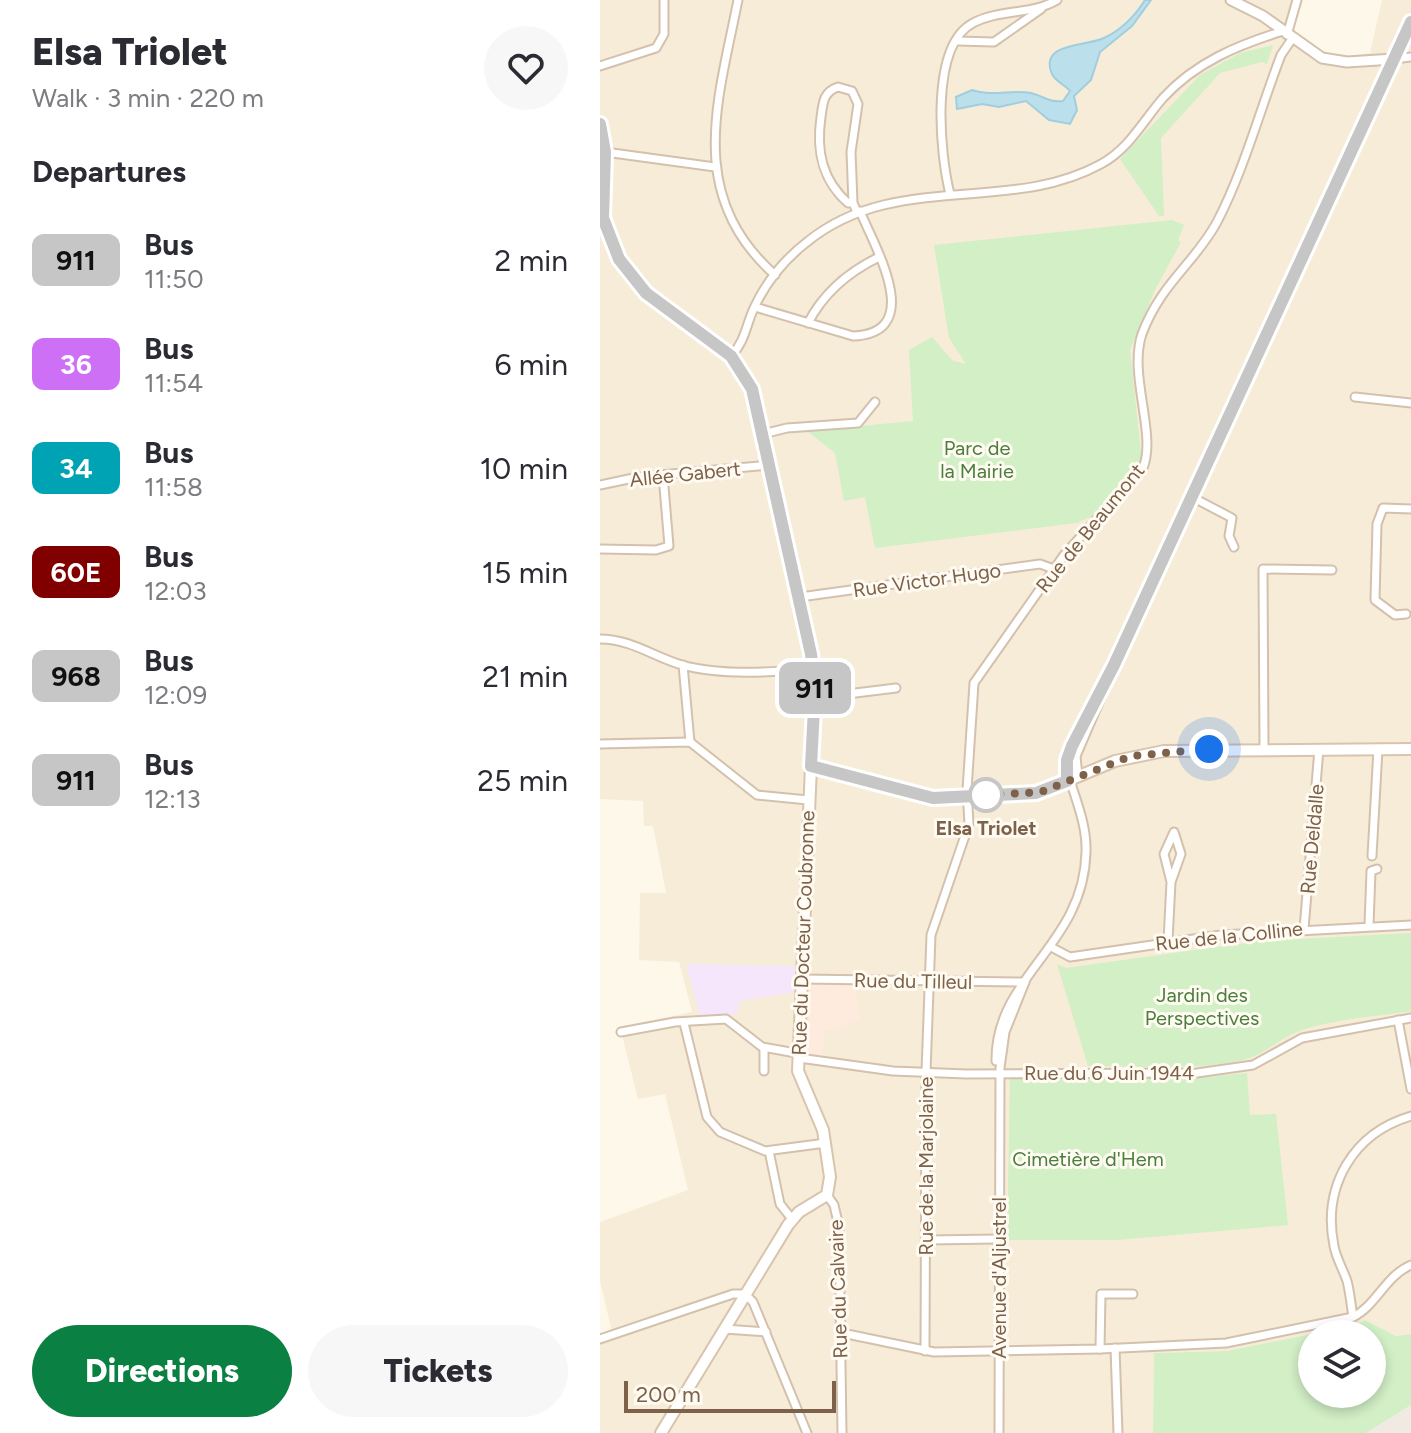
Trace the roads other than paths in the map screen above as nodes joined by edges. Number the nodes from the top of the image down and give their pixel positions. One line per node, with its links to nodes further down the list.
1 (664, 0): 12 (street)
2 (738, 0): 15 (street)
3 (1057, 0): 6 (street)
4 (1231, 0): 8 (street)
5 (1297, 0): 8 (street, Rue de Beaumont)
6 (1045, 6): 9 (street); 9 (street)
7 (1411, 22): 11 (street)
8 (1286, 33): 11 (street); 16 (street); 35 (street, Rue de Beaumont)
9 (957, 41): 16 (street)
10 (1411, 57): 11 (street)
11 (1394, 59): 31 (street)
12 (600, 66)
13 (600, 124): 14 (street)
14 (605, 152): 15 (street); 23 (street)
15 (715, 167): 20 (street)
16 (950, 194): 18 (street)
17 (853, 203): 17 (street); 18 (street)
18 (859, 211): 19 (street); 20 (street)
19 (879, 257): 22 (street); 22 (street)
20 (775, 275): 21 (street)
21 (755, 307): 22 (street); 23 (street)
22 (808, 323)
23 (731, 356): 27 (street)
24 (1355, 397): 26 (street)
25 (875, 402): 27 (street)
26 (1411, 403)
27 (763, 434): 28 (street)
28 (770, 465): 29 (street, Allée Gabert); 37 (street)
29 (663, 475): 30 (street, Allée Gabert); 34 (street)
30 (600, 485)
31 (1192, 497): 33 (street); 51 (street)
32 (1411, 509): 38 (street)
33 (1234, 547)
34 (600, 549)
35 (1054, 569): 37 (street, Rue Victor Hugo); 52 (street, Rue de Beaumont)
36 (1332, 570): 46 (street)
37 (800, 597): 41 (street)
38 (1406, 614)
39 (600, 639): 40 (street)
40 (683, 665): 41 (street); 44 (street)
41 (813, 669): 43 (street)
42 (896, 688): 43 (street)
43 (815, 698): 50 (street)
44 (690, 742): 45 (street); 53 (street)
45 (600, 744)
46 (1264, 748): 47 (main road); 51 (main road)
47 (1319, 749): 48 (main road); 59 (street, Rue Deldalle)
48 (1378, 749): 49 (main road); 54 (street)
49 (1411, 749)
50 (811, 766): 52 (main road); 53 (main road, Rue du Docteur Coubronne)
51 (1071, 779): 52 (main road); 61 (street, Avenue d'Aljustrel)
52 (967, 797): 63 (street, Rue de Beaumont)
53 (808, 800): 62 (main road, Rue du Docteur Coubronne)
54 (1372, 856)
55 (1377, 869): 57 (street)
56 (1171, 882): 56 (street); 60 (street)
57 (1369, 925): 58 (street, Rue de la Colline); 59 (street, Rue de la Colline)
58 (1411, 925)
59 (1304, 929): 60 (street, Rue de la Colline)
60 (1168, 941): 61 (street, Rue de la Colline)
61 (1051, 947): 64 (street, Avenue d'Aljustrel)
62 (802, 979): 63 (street, Rue du Tilleul); 70 (main road, Rue du Docteur Coubronne)
63 (930, 981): 64 (street, Rue du Tilleul); 72 (street, Rue de la Marjolaine)
64 (1025, 982): 73 (street, Avenue d'Aljustrel)
65 (1411, 1018): 66 (street, Rue du 6 Juin 1944)
66 (1398, 1020): 73 (street, Rue du 6 Juin 1944); 74 (street)
67 (684, 1023): 68 (street); 69 (street); 77 (street)
68 (621, 1032)
69 (764, 1048): 70 (street, Rue du 6 Juin 1944); 71 (street)
70 (799, 1058): 72 (street, Rue du 6 Juin 1944); 76 (main road, Rue du Docteur Coubronne)
71 (764, 1071)
72 (926, 1072): 73 (street, Rue du 6 Juin 1944); 81 (street, Rue de la Marjolaine)
73 (999, 1075): 80 (street, Avenue d'Aljustrel)
74 (1411, 1089)
75 (1411, 1116): 85 (street)
76 (826, 1143): 77 (street); 78 (main road, Rue du Docteur Coubronne)
77 (769, 1151): 79 (street)
78 (827, 1195): 79 (main road); 88 (street, Rue du Calvaire)
79 (792, 1219): 83 (main road)
80 (998, 1239): 81 (street); 93 (street, Avenue d'Aljustrel)
81 (926, 1240): 92 (street, Rue de la Marjolaine)
82 (1411, 1265): 85 (street)
83 (745, 1294): 86 (main road); 87 (street); 89 (street)
84 (1133, 1294): 91 (street)
85 (1353, 1317): 90 (street)
86 (723, 1329): 87 (street); 94 (main road)
87 (766, 1332): 95 (street)
88 (842, 1333): 92 (street); 96 (street, Rue du Calvaire)
89 (600, 1339)
90 (1115, 1348): 91 (street); 98 (street)
91 (1100, 1349): 93 (street)
92 (925, 1351): 93 (street)
93 (999, 1351): 97 (street, Avenue d'Aljustrel)
94 (661, 1433)
95 (807, 1433)
96 (842, 1433)
97 (999, 1433)
98 (1118, 1433)

